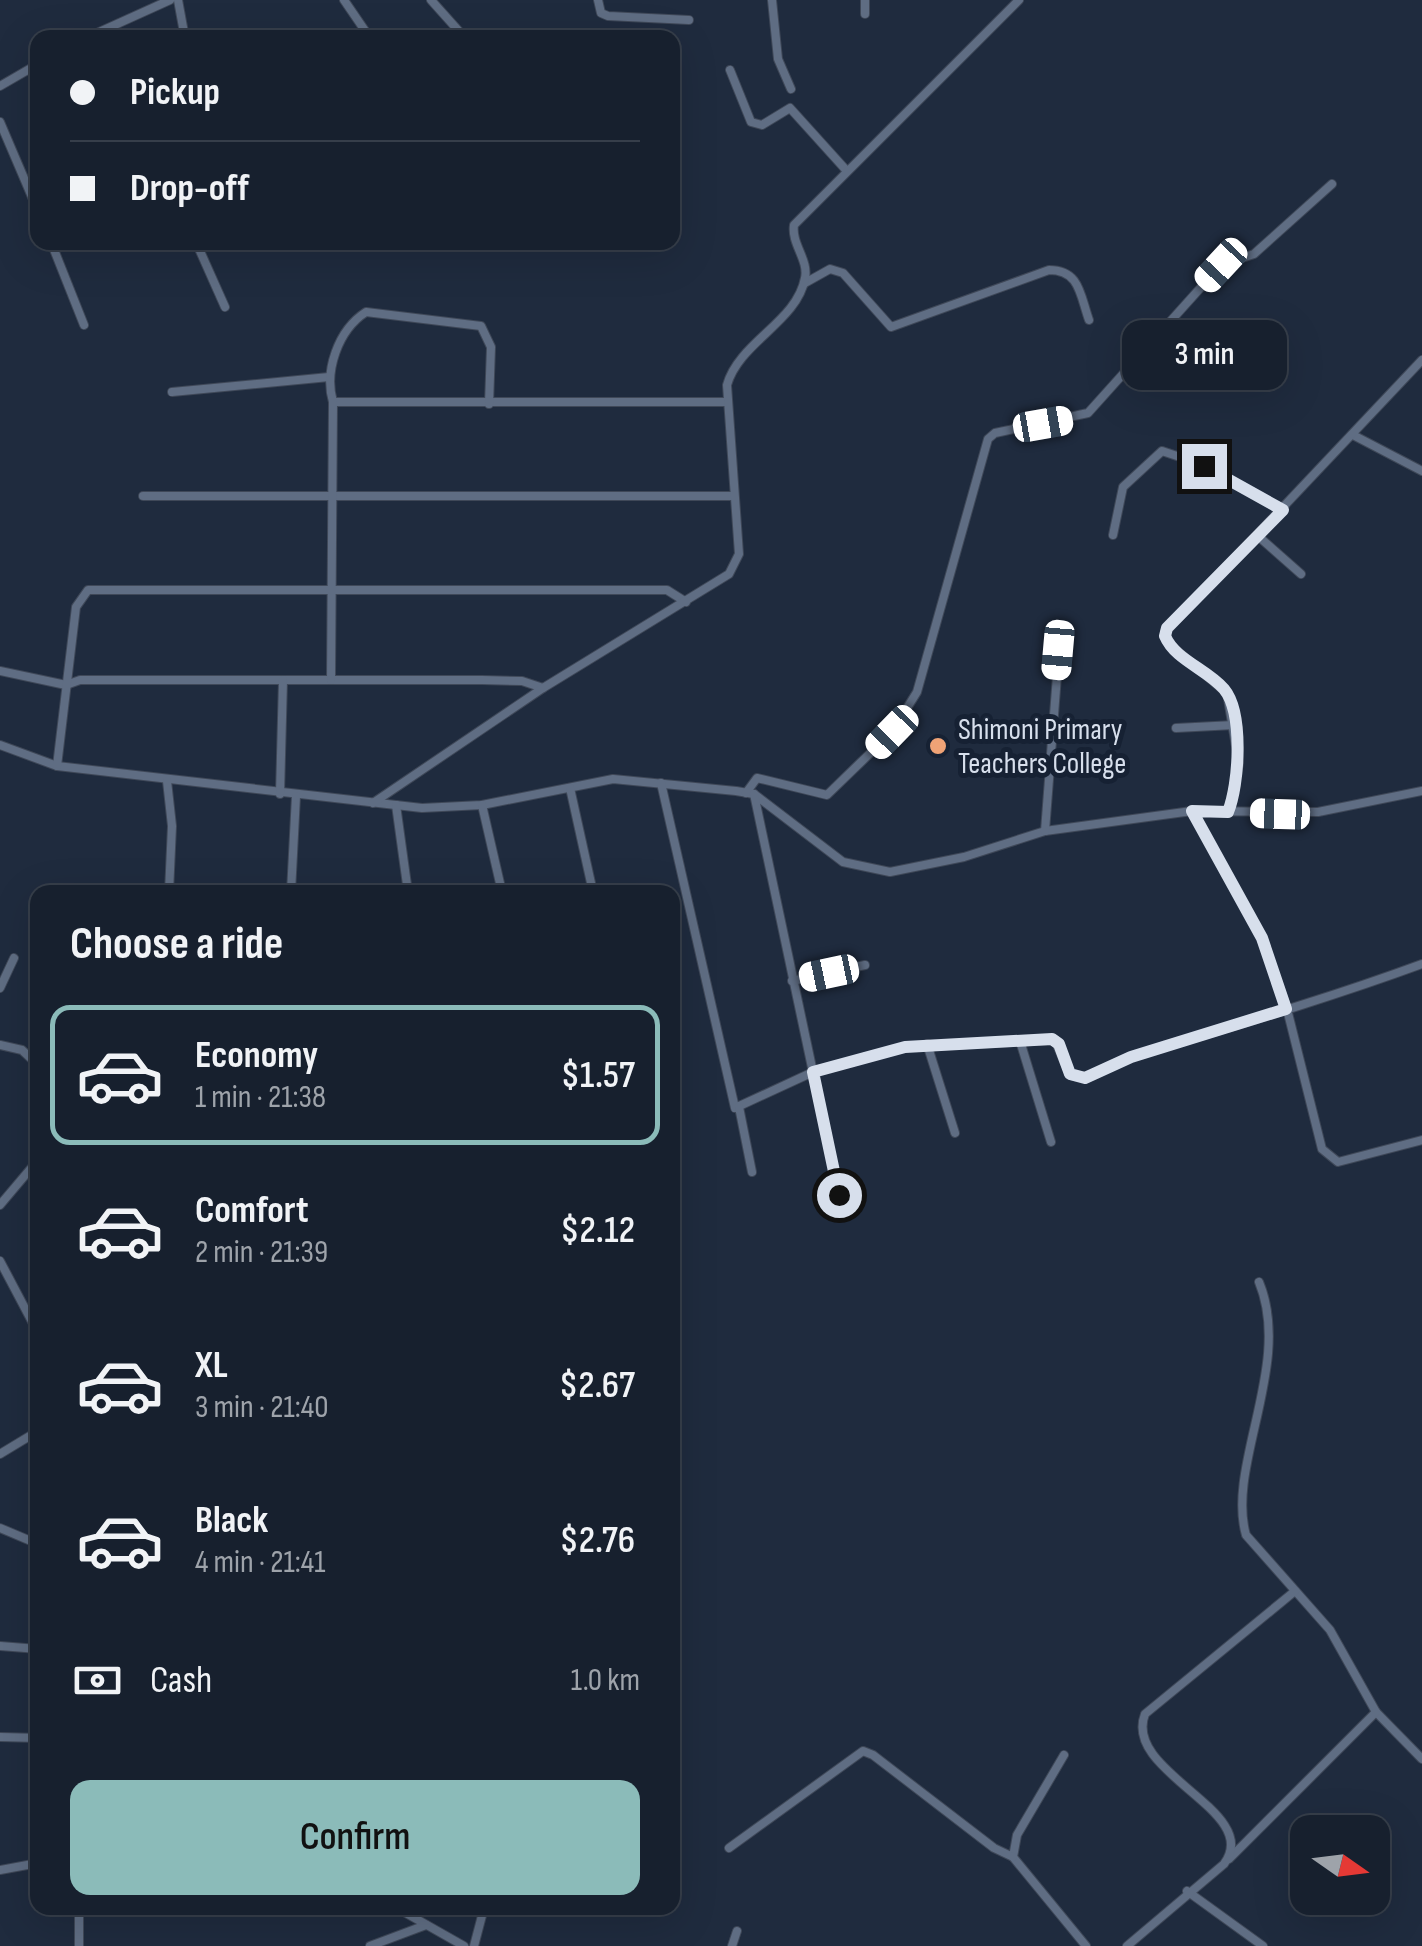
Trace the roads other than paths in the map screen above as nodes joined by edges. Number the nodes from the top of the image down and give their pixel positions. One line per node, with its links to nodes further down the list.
1 (174, 0): 10 (street); 11 (street)
2 (344, 0): 12 (street)
3 (431, 0): 13 (street)
4 (598, 0): 9 (street)
5 (772, 0): 17 (street)
6 (865, 0): 8 (street)
7 (1019, 0): 19 (street)
8 (865, 14)
9 (689, 20)
10 (116, 30)
11 (183, 30)
12 (365, 30)
13 (458, 30)
14 (30, 69): 16 (street)
15 (730, 70): 19 (street)
16 (0, 86)
17 (791, 89)
18 (0, 122): 21 (street)
19 (846, 170): 24 (street)
20 (1332, 184): 62 (street)
21 (30, 192)
22 (54, 250): 27 (street)
23 (200, 250): 25 (street)
24 (802, 285): 26 (street); 34 (street)
25 (225, 307)
26 (1089, 320)
27 (84, 326)
28 (1422, 360): 29 (street)
29 (1410, 373): 31 (street); 36 (street)
30 (329, 377): 32 (street); 33 (street); 35 (street)
31 (1422, 379)
32 (172, 392)
33 (333, 402): 35 (street); 38 (street)
34 (725, 402): 35 (street); 40 (street)
35 (489, 404)
36 (1353, 436): 37 (street); 41 (street)
37 (1422, 470)
38 (330, 495): 39 (street); 40 (street); 45 (street)
39 (143, 496)
40 (734, 496): 46 (street)
41 (1283, 510): 42 (street); 43 (street)
42 (1112, 535)
43 (1258, 536): 44 (street); 53 (street)
44 (1301, 574)
45 (331, 588): 46 (street); 50 (street); 51 (street)
46 (686, 602): 52 (street)
47 (1058, 650): 69 (street)
48 (0, 671): 51 (street)
49 (282, 680): 50 (street); 51 (street); 61 (street)
50 (330, 680): 52 (street)
51 (66, 685): 56 (street)
52 (543, 688): 64 (street)
53 (1234, 725): 54 (street); 68 (street)
54 (1176, 728)
55 (0, 745): 56 (street)
56 (57, 766): 57 (street)
57 (167, 781): 61 (street); 70 (street)
58 (661, 782): 59 (street); 62 (street); 86 (street)
59 (570, 788): 66 (street); 74 (street)
60 (1422, 791): 68 (street)
61 (280, 794): 63 (street)
62 (750, 794): 69 (street); 78 (street)
63 (296, 796): 64 (street); 71 (street)
64 (373, 802): 65 (street)
65 (396, 805): 66 (street); 72 (street)
66 (482, 805): 73 (street)
67 (1192, 811): 68 (street); 69 (street); 80 (street)
68 (1228, 812)
69 (1045, 831)
70 (169, 885)
71 (291, 885)
72 (407, 885)
73 (500, 885)
74 (591, 885)
75 (14, 958): 79 (street)
76 (1422, 964): 80 (street)
77 (865, 965): 78 (street)
78 (792, 981): 85 (street)
79 (0, 988)
80 (1286, 1009): 81 (street); 88 (street)
81 (1020, 1041): 82 (street); 89 (street)
82 (927, 1044): 85 (street); 87 (street)
83 (0, 1045): 84 (street)
84 (30, 1058)
85 (813, 1072): 86 (street); 92 (street)
86 (739, 1107): 91 (street)
87 (955, 1133)
88 (1422, 1140)
89 (1051, 1142)
90 (30, 1169): 93 (street)
91 (752, 1172)
92 (839, 1195)
93 (0, 1205)
94 (0, 1260): 96 (street)
95 (1259, 1282): 101 (street)
96 (30, 1318)
97 (30, 1436): 98 (street)
98 (0, 1454)
99 (0, 1528): 100 (street)
100 (30, 1541)
101 (1295, 1591): 104 (street); 111 (street)
102 (0, 1646): 103 (street)
103 (30, 1648)
104 (1376, 1712): 108 (street); 111 (street)
105 (0, 1736): 106 (street)
106 (30, 1738)
107 (1064, 1755): 110 (street)
108 (1422, 1759)
109 (729, 1848): 110 (street)
110 (1013, 1857): 125 (street)
111 (1229, 1859): 114 (street)
112 (30, 1864): 113 (street)
113 (0, 1870)
114 (1187, 1891): 126 (street); 127 (street)
115 (79, 1915): 120 (street)
116 (409, 1915): 118 (street)
117 (482, 1915): 123 (street)
118 (426, 1925): 121 (street); 122 (street)
119 (737, 1932): 124 (street)
120 (80, 1946)
121 (370, 1946)
122 (464, 1946)
123 (474, 1946)
124 (732, 1946)
125 (1086, 1946)
126 (1126, 1946)
127 (1263, 1946)

